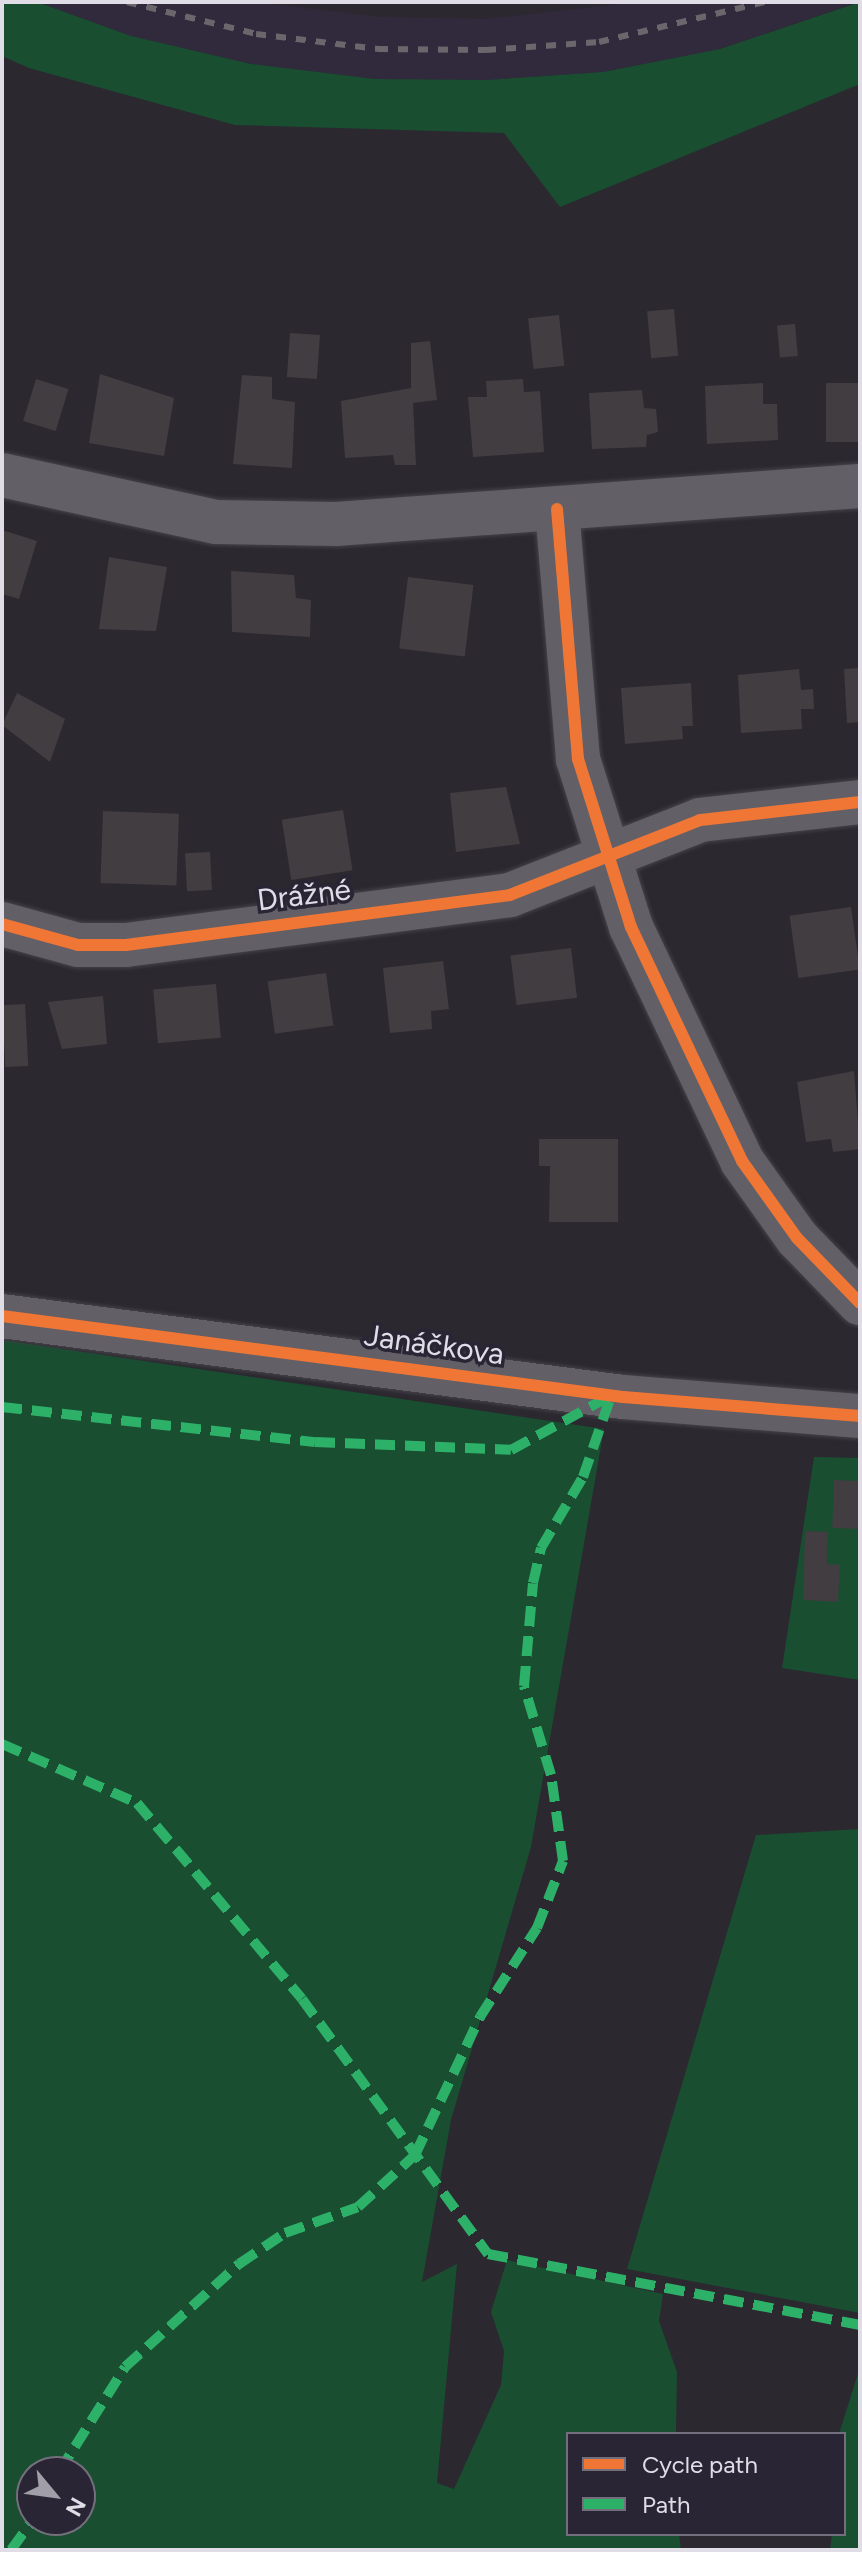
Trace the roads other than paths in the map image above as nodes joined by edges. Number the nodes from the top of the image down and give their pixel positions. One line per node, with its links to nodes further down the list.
1 (2, 475): 3 (street)
2 (860, 486): 3 (street)
3 (557, 509): 5 (street)
4 (860, 802): 5 (street, Drážné)
5 (607, 852): 7 (street, Drážné); 9 (street)
6 (2, 924): 7 (street, Drážné)
7 (46, 940): 8 (street, Drážné)
8 (2, 948)
9 (860, 1303)
10 (2, 1316): 11 (street, Janáčkova)
11 (860, 1416)

